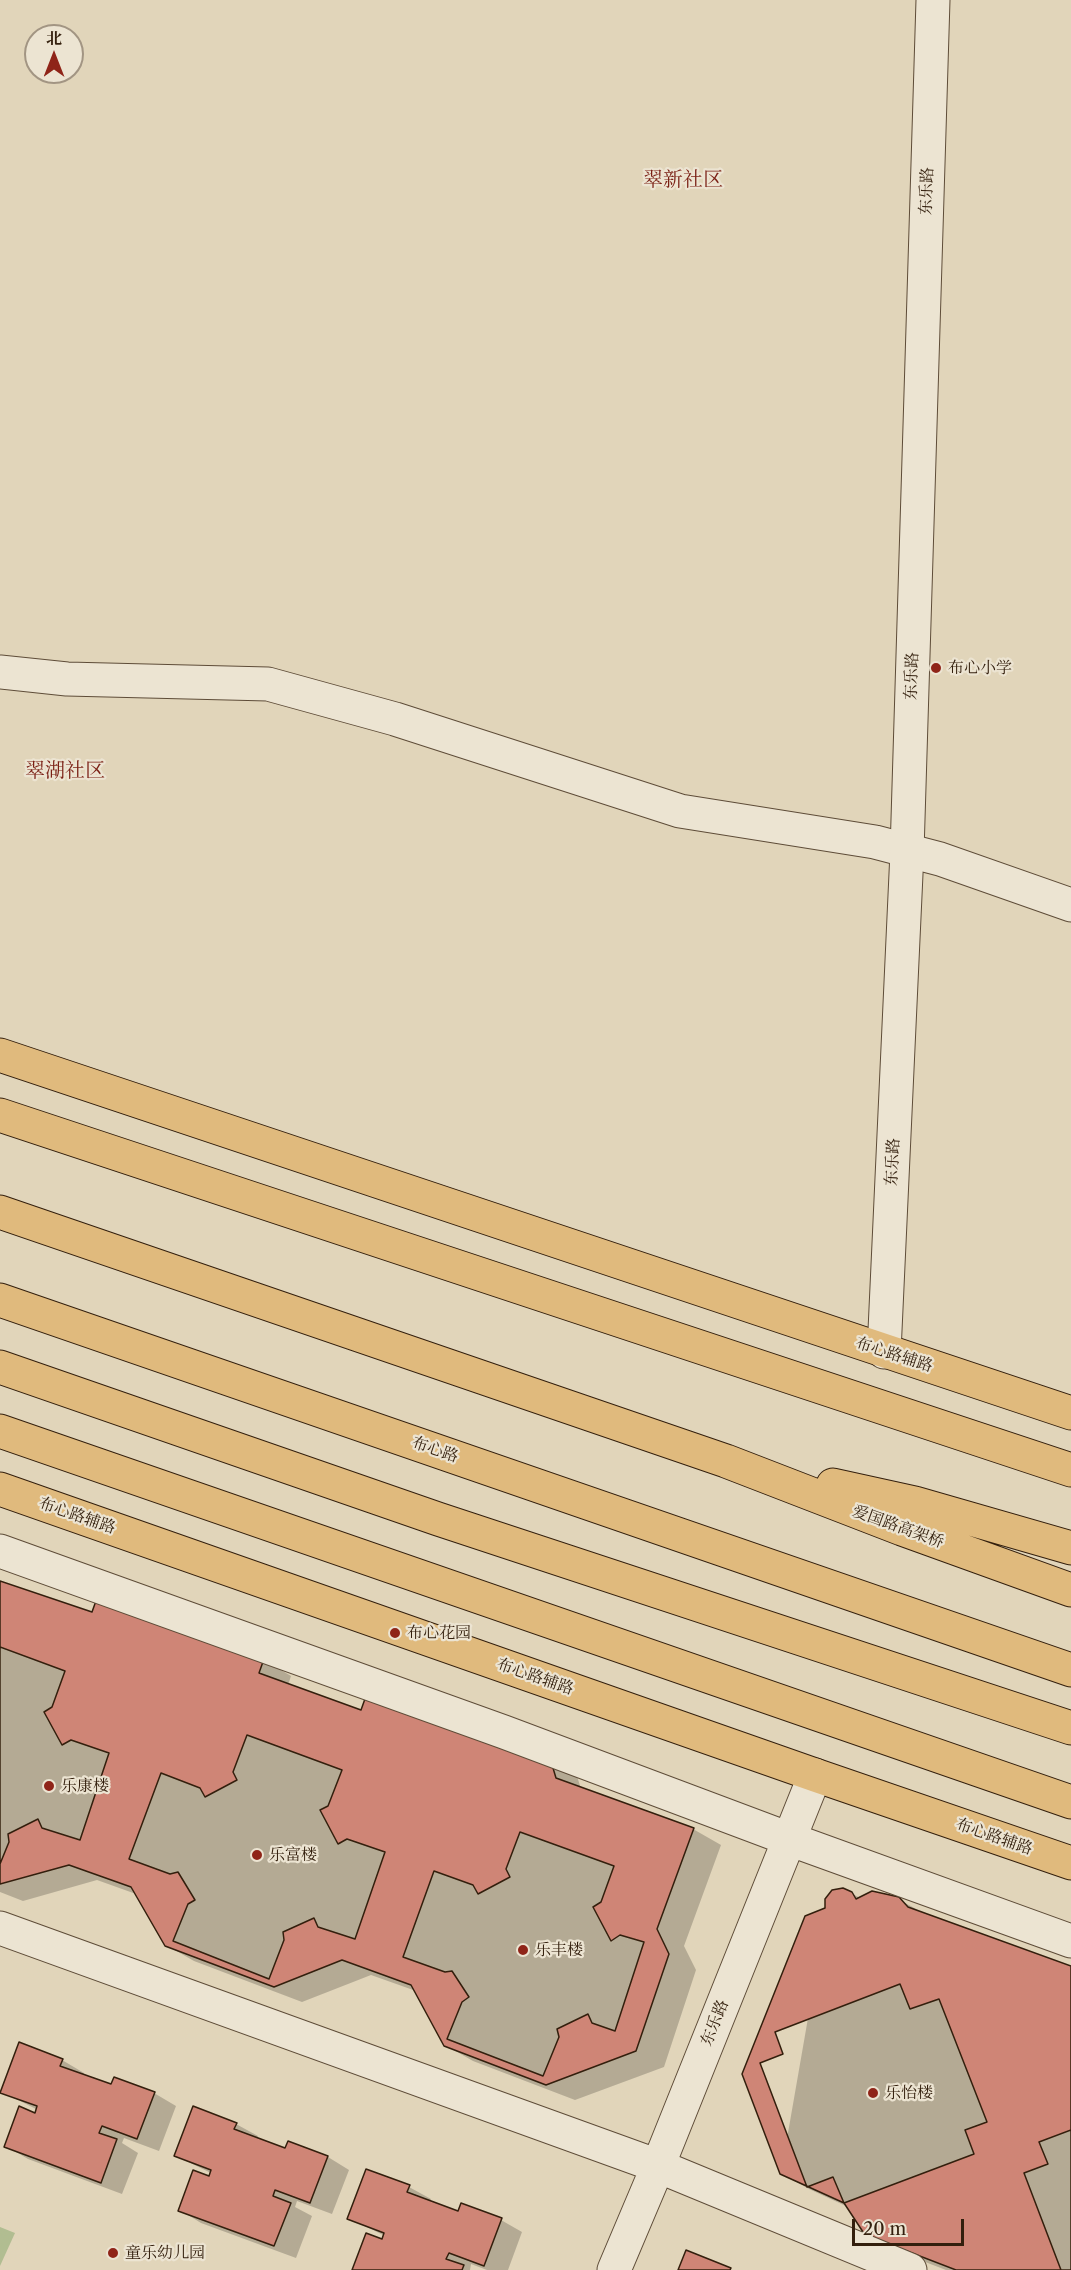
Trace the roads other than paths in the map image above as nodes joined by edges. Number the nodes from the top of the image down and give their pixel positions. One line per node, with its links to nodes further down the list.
1 (933, 0): 3 (street, 东乐路)
2 (0, 672): 3 (street)
3 (907, 852): 4 (street); 9 (street, 东乐路)
4 (1071, 905)
5 (0, 1055): 9 (highway, 布心路辅路)
6 (0, 1115): 13 (highway)
7 (0, 1212): 15 (highway)
8 (0, 1300): 19 (highway, 布心路)
9 (884, 1352): 11 (highway, 布心路辅路)
10 (0, 1367): 20 (highway)
11 (1071, 1413)
12 (0, 1431): 22 (highway)
13 (1071, 1470)
14 (0, 1489): 21 (highway, 布心路辅路)
15 (909, 1516): 16 (highway); 18 (highway, 爱国路高架桥)
16 (1071, 1548)
17 (0, 1551): 23 (street)
18 (1071, 1590)
19 (1071, 1670)
20 (1071, 1728)
21 (815, 1775): 23 (street, 东乐路); 24 (highway, 布心路辅路)
22 (1071, 1803)
23 (789, 1839): 26 (street); 27 (street, 东乐路)
24 (1071, 1863)
25 (0, 1928): 27 (street)
26 (1071, 1941)
27 (658, 2166): 28 (street, 东乐路); 29 (street)
28 (614, 2270)
29 (910, 2270)

